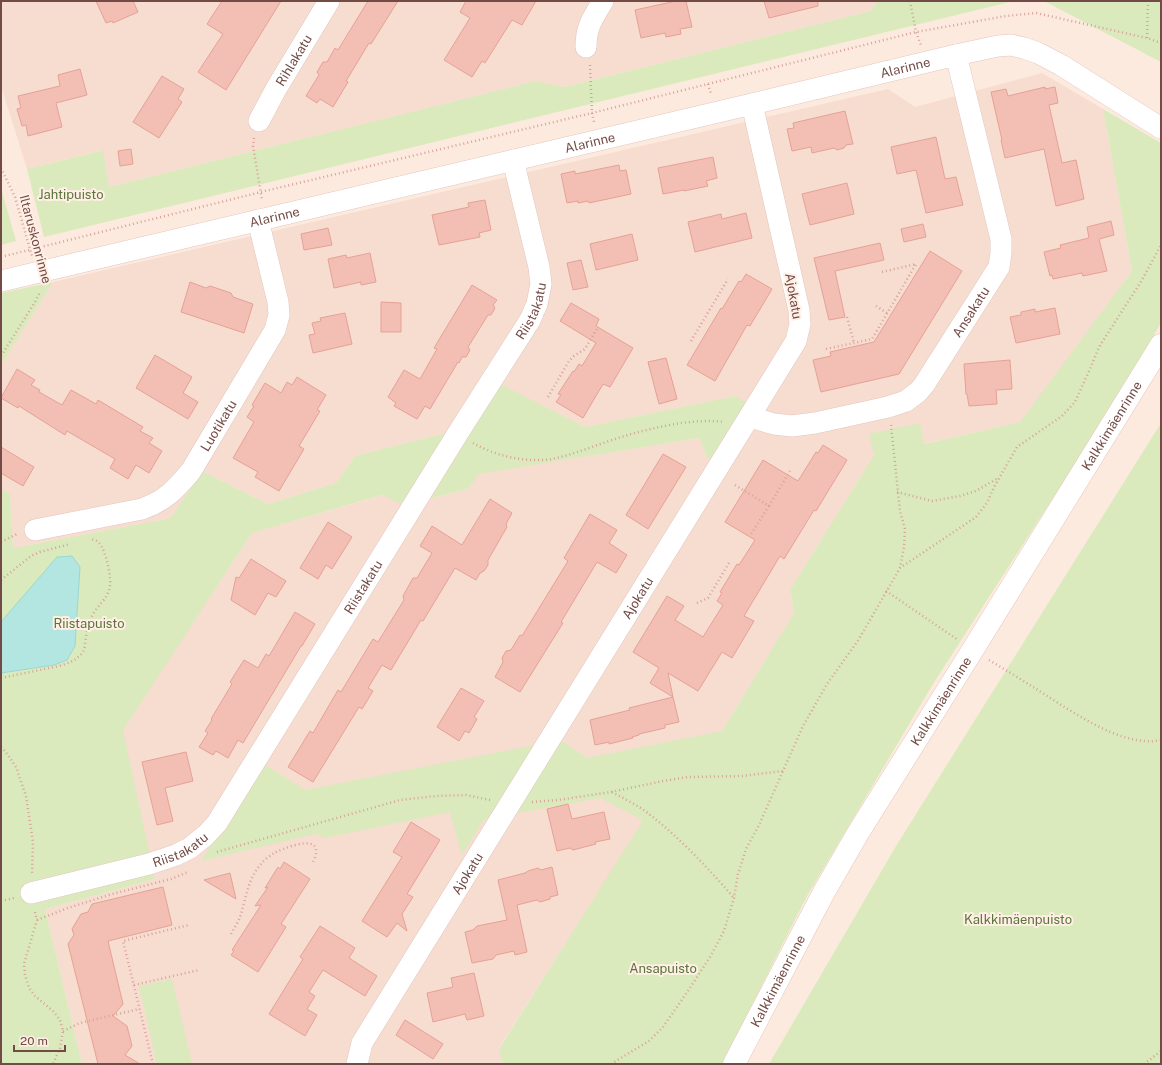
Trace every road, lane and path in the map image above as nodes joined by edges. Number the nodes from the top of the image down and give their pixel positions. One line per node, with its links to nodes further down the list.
1 (329, 1): 12 (street, Rihlakatu)
2 (603, 1): 8 (street)
3 (910, 1): 5 (path)
4 (1148, 1): 6 (path)
5 (916, 32): 6 (path); 11 (path)
6 (1147, 38): 7 (path)
7 (1161, 43)
8 (586, 47): 11 (path)
9 (956, 54): 10 (street, Alarinne); 13 (street, Alarinne); 36 (street, Ansakatu)
10 (752, 104): 14 (street, Alarinne); 37 (street, Ajokatu)
11 (592, 113): 14 (path); 17 (path)
12 (259, 121): 17 (path)
13 (1161, 128)
14 (598, 140): 15 (street, Alarinne)
15 (513, 160): 18 (street, Alarinne); 38 (street, Riistakatu)
16 (1, 168): 20 (path, Iltaruskonrinne)
17 (261, 192): 18 (path); 20 (path)
18 (262, 219): 23 (street, Alarinne); 44 (street, Luotikatu)
19 (1161, 245): 40 (path)
20 (31, 250): 21 (path); 23 (path, Iltaruskonrinne)
21 (1, 257)
22 (882, 272): 27 (path)
23 (37, 273): 25 (street, Alarinne); 34 (path, Iltaruskonrinne)
24 (728, 279): 30 (path)
25 (1, 281)
26 (876, 306): 27 (path)
27 (887, 313): 31 (path)
28 (847, 317): 31 (path)
29 (598, 327): 35 (path)
30 (691, 342)
31 (854, 343): 33 (path)
32 (1161, 345): 53 (street, Kalkkimäenrinne)
33 (826, 349)
34 (1, 356)
35 (548, 397)
36 (888, 407): 37 (street, Ansakatu); 42 (path)
37 (746, 422): 38 (path); 58 (street, Ajokatu)
38 (458, 433): 61 (street, Riistakatu)
39 (790, 471): 43 (path)
40 (999, 478): 42 (path); 49 (path)
41 (735, 485): 43 (path)
42 (897, 492): 49 (path)
43 (769, 506): 45 (path)
44 (35, 530)
45 (751, 534)
46 (86, 540): 54 (path)
47 (74, 543): 50 (path)
48 (729, 563): 52 (path)
49 (900, 568): 51 (path)
50 (1, 580)
51 (886, 591): 53 (path); 56 (path)
52 (697, 603)
53 (972, 651): 55 (path); 73 (street, Kalkkimäenrinne)
54 (1, 678)
55 (1161, 740)
56 (783, 771): 57 (path); 62 (path)
57 (611, 792): 58 (path); 62 (path)
58 (510, 804): 59 (path); 71 (street, Ajokatu)
59 (217, 852)
60 (312, 864): 64 (path)
61 (31, 893)
62 (734, 898): 72 (path)
63 (189, 926): 66 (path)
64 (231, 934)
65 (199, 970): 66 (path)
66 (134, 985): 67 (path)
67 (139, 1008): 68 (path); 70 (path)
68 (63, 1031)
69 (1161, 1051): 74 (path)
70 (153, 1064)
71 (357, 1064)
72 (611, 1064)
73 (734, 1064)
74 (1144, 1064)

